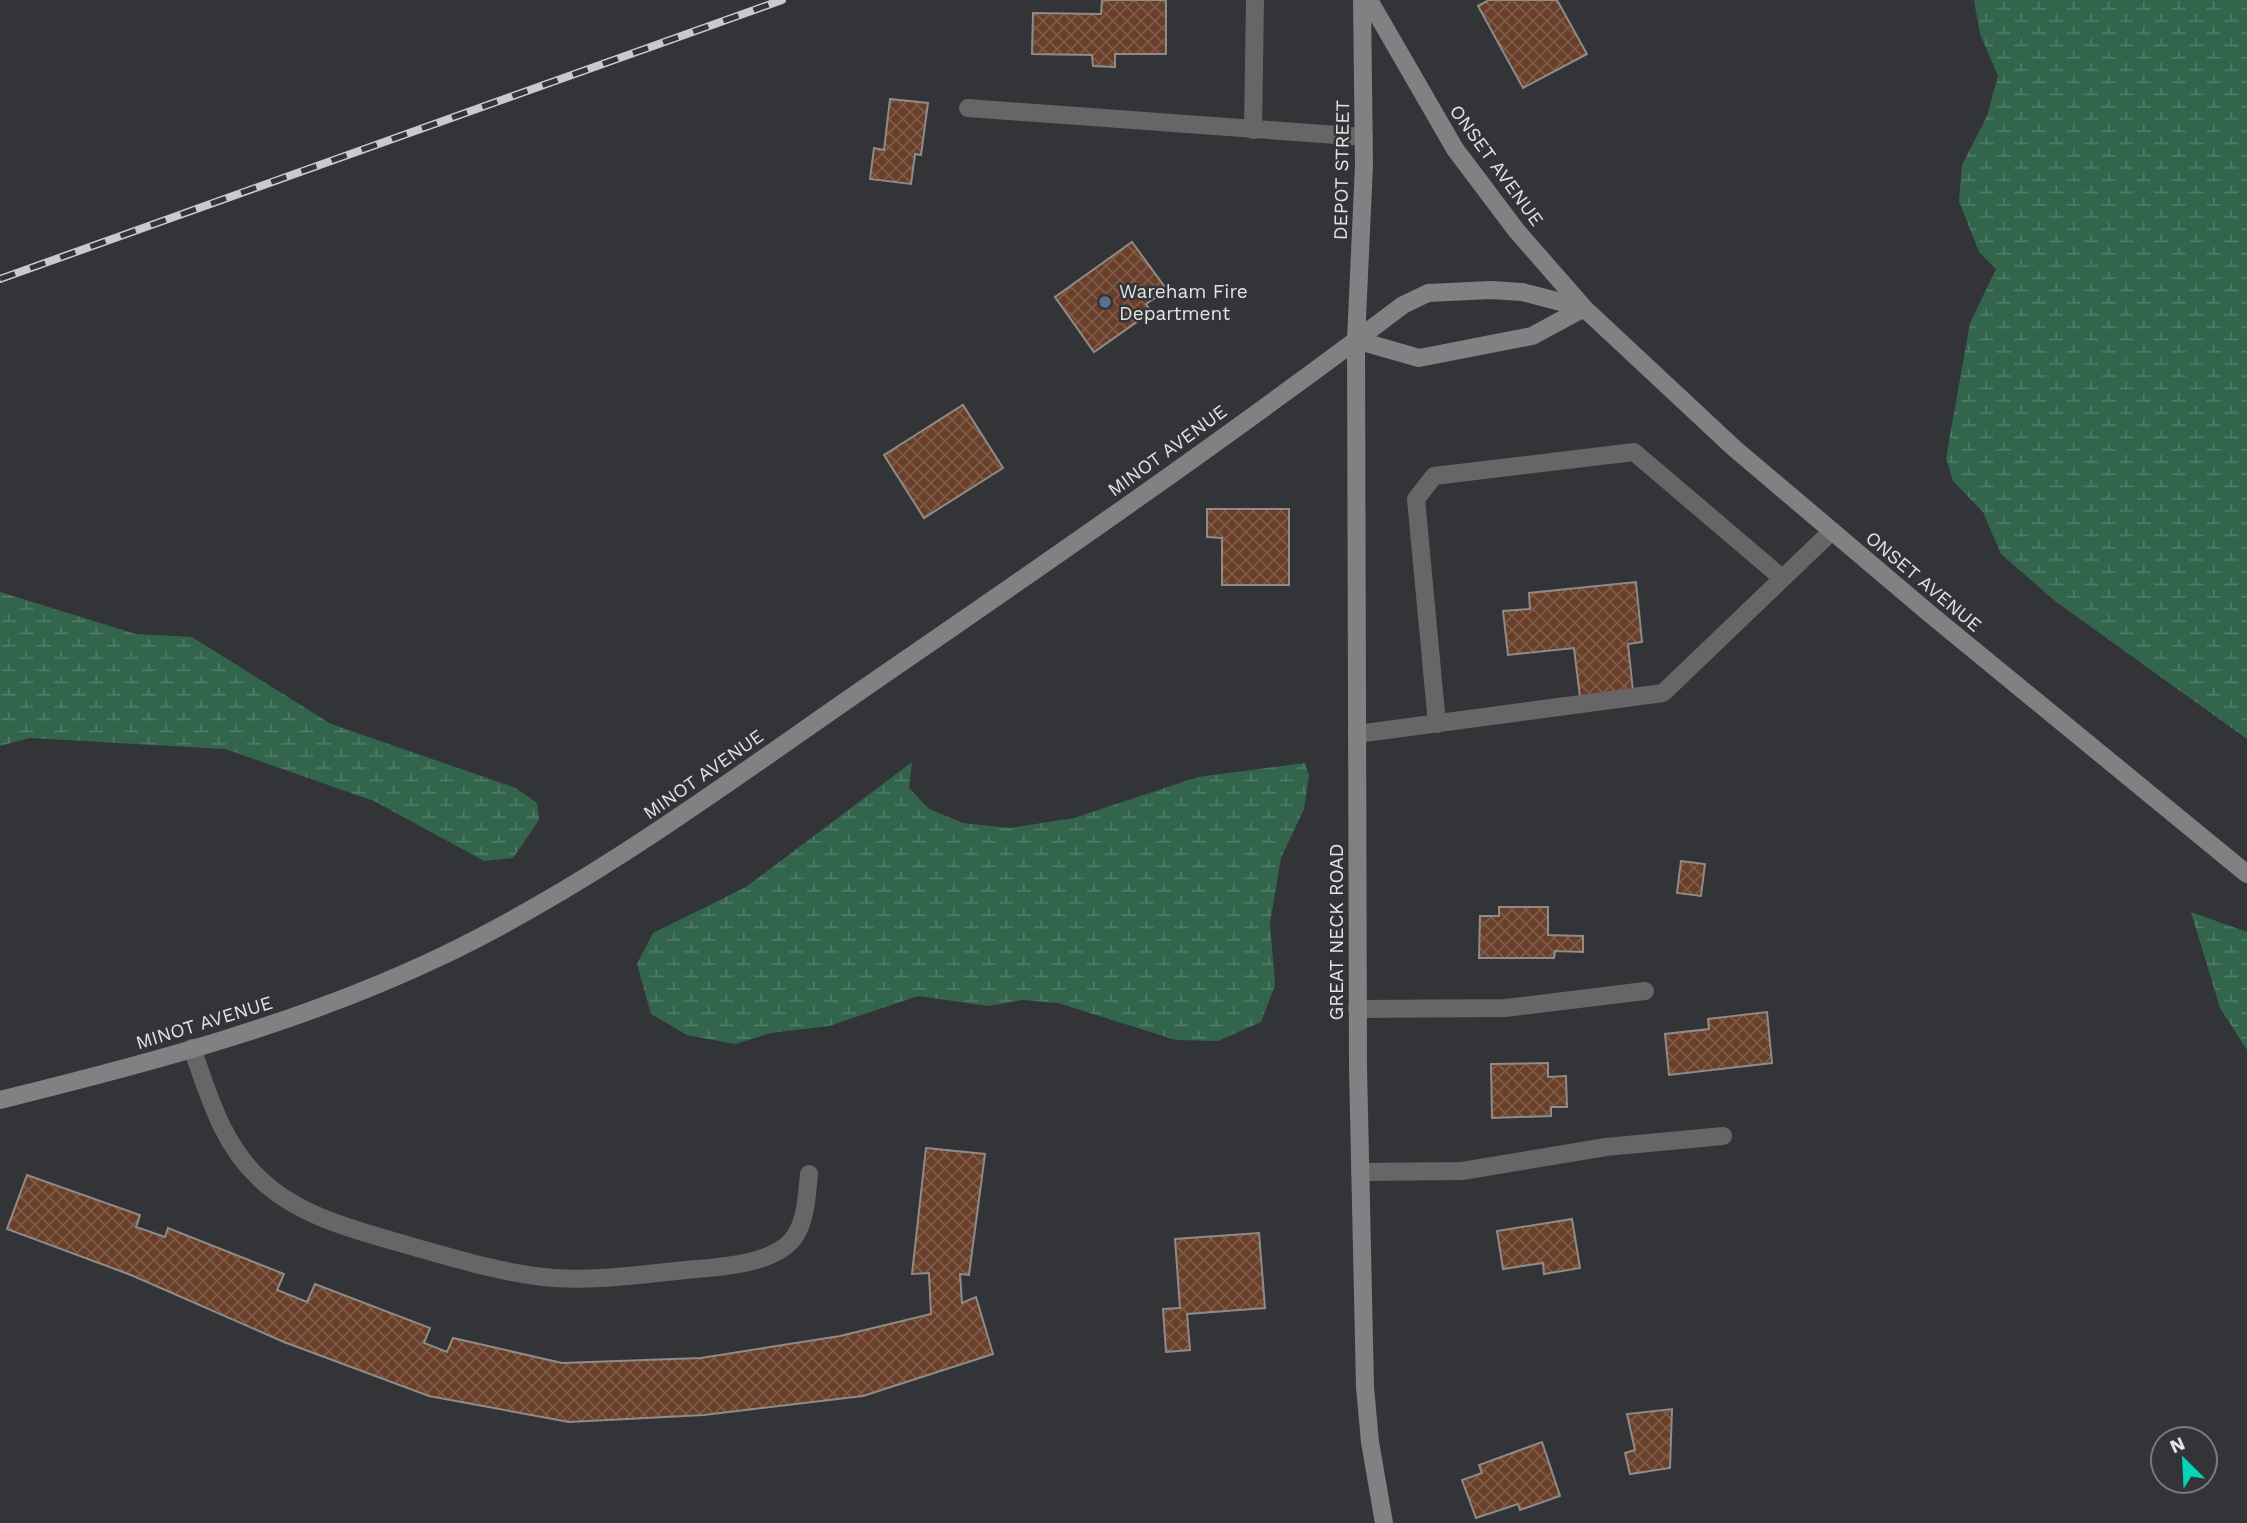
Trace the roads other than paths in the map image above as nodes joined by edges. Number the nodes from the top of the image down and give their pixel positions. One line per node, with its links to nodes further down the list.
1 (1255, 0): 5 (street)
2 (1362, 0): 6 (main road, DEPOT STREET)
3 (1369, 0): 7 (main road, ONSET AVENUE)
4 (968, 108): 5 (street)
5 (1253, 130): 6 (street)
6 (1364, 137): 8 (main road, DEPOT STREET)
7 (1584, 307): 8 (main road); 8 (main road, ONSET AVENUE); 9 (main road, ONSET AVENUE)
8 (1356, 340): 12 (main road, GREAT NECK ROAD); 16 (main road, MINOT AVENUE)
9 (1832, 531): 10 (street); 13 (main road, ONSET AVENUE)
10 (1782, 578): 11 (street); 11 (street)
11 (1437, 724): 12 (street)
12 (1357, 734): 15 (main road, GREAT NECK ROAD)
13 (2247, 874)
14 (1645, 991): 15 (street)
15 (1357, 1009): 19 (main road, GREAT NECK ROAD)
16 (192, 1048): 17 (main road, MINOT AVENUE); 20 (street)
17 (0, 1100)
18 (1723, 1136): 19 (street)
19 (1360, 1172): 21 (main road, GREAT NECK ROAD)
20 (809, 1174)
21 (1384, 1523)

